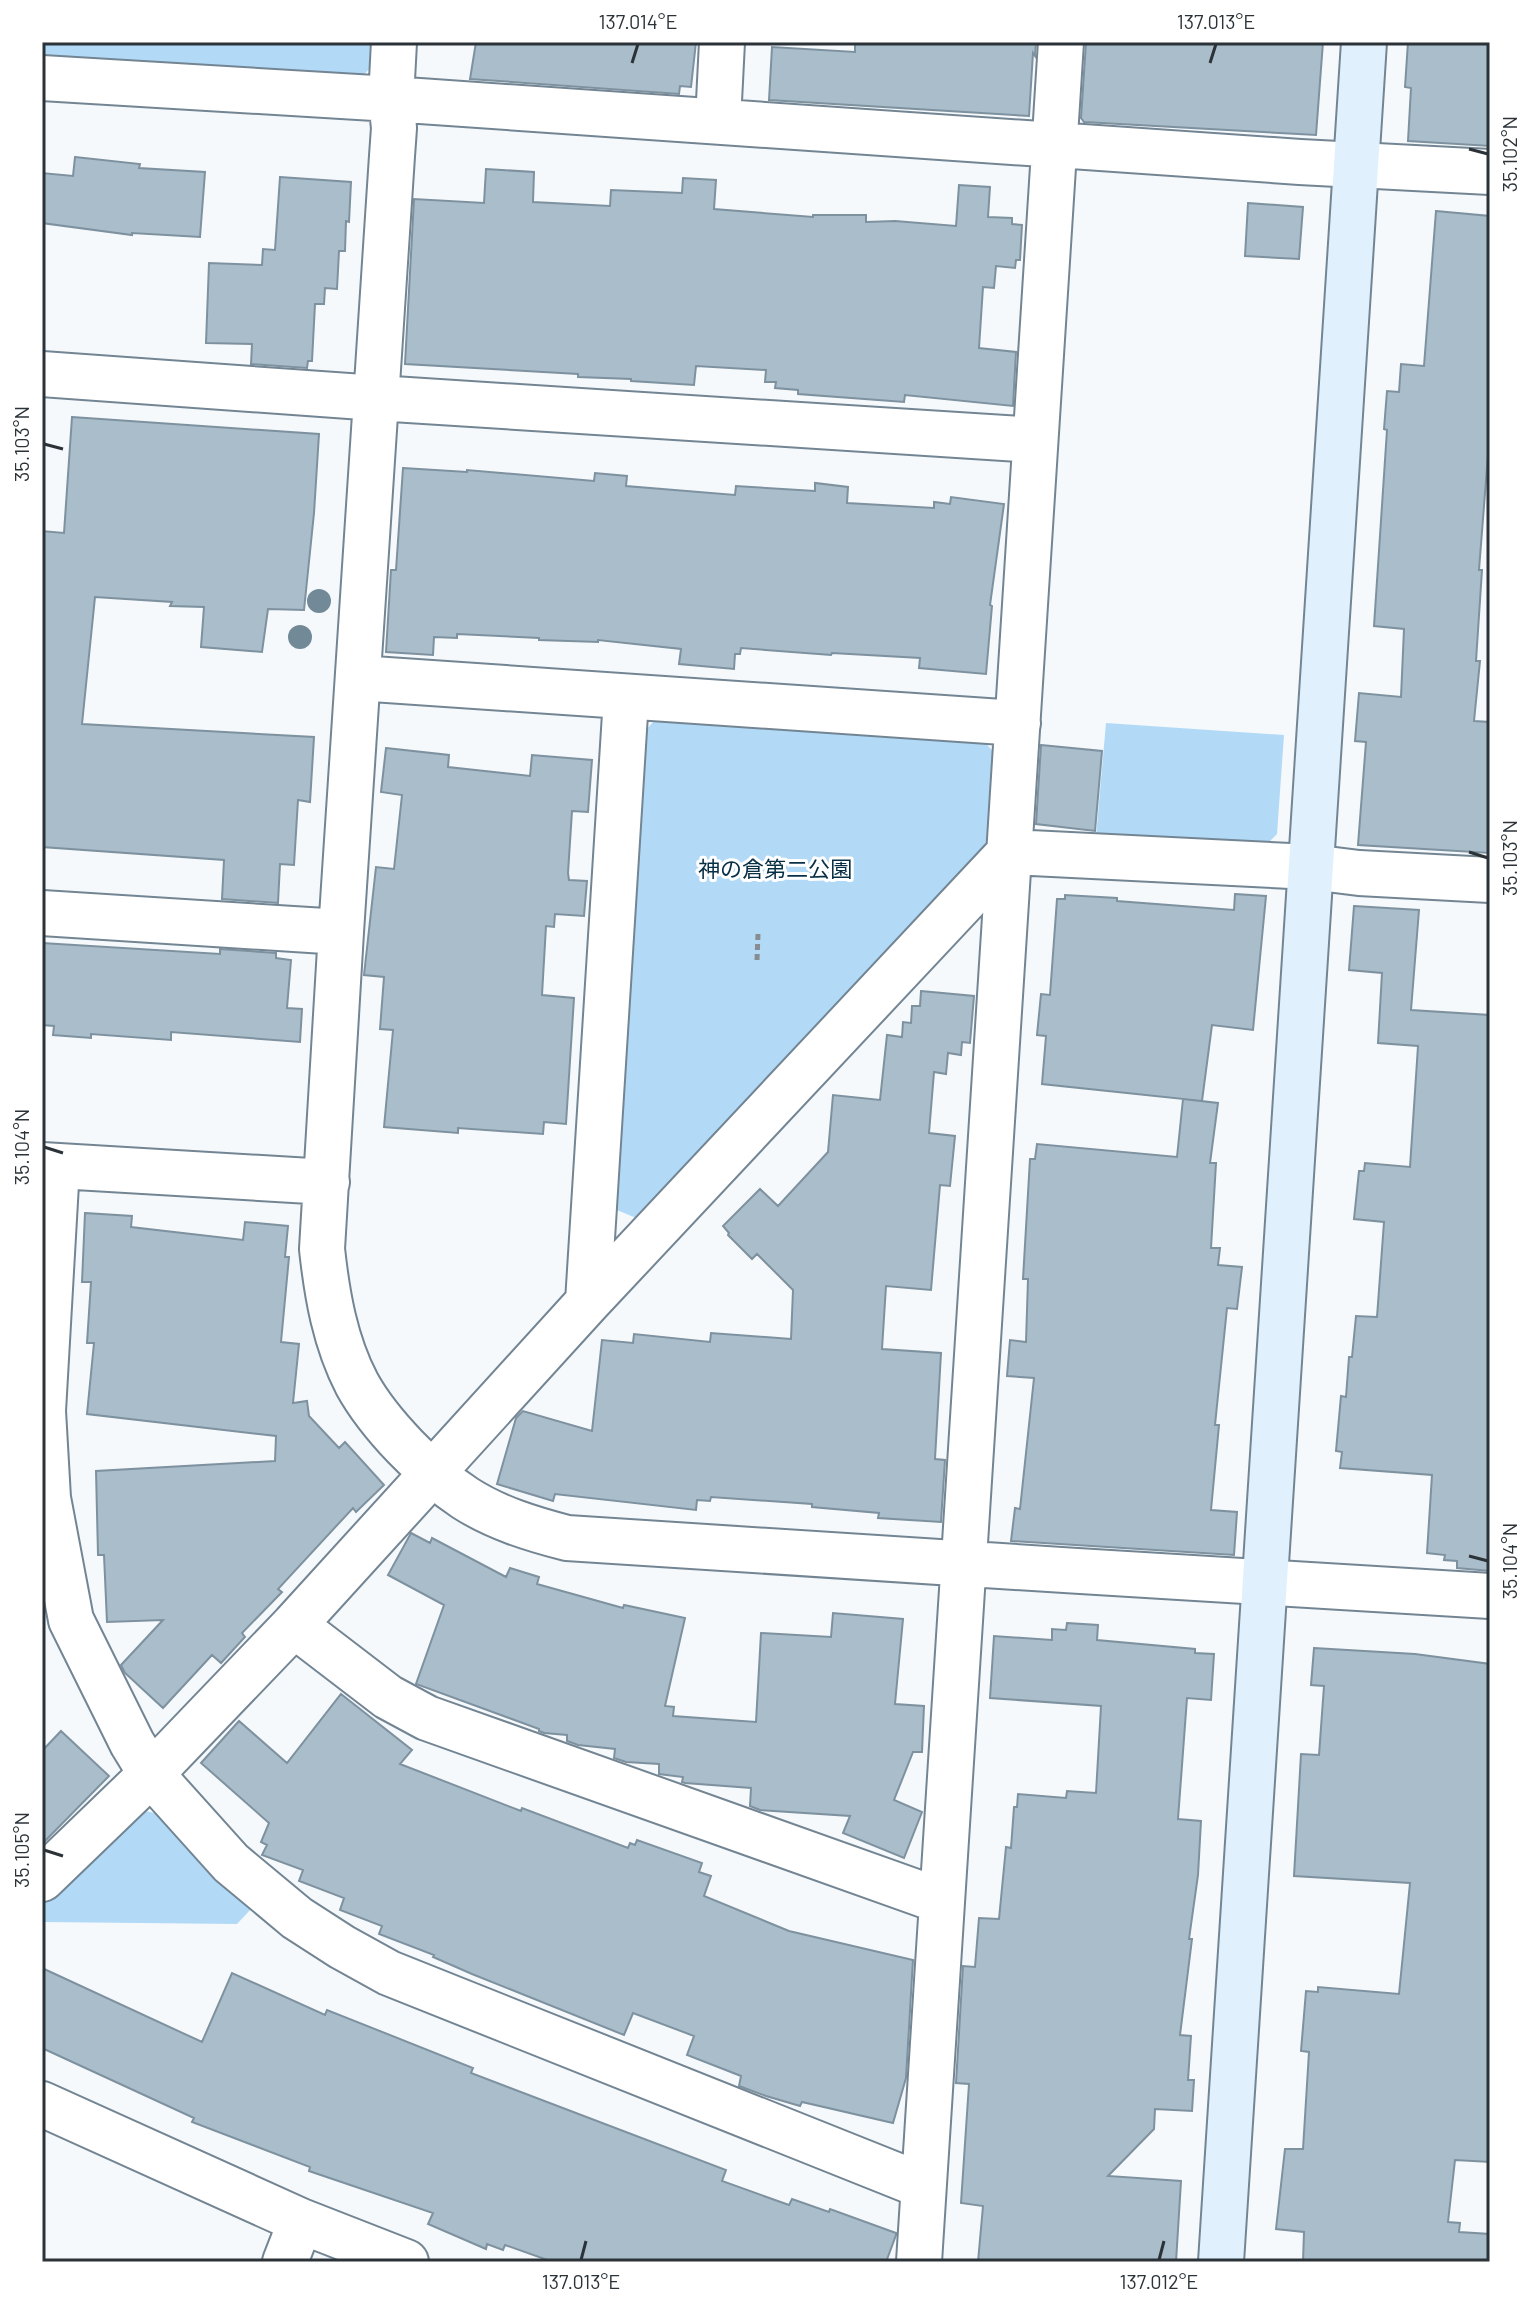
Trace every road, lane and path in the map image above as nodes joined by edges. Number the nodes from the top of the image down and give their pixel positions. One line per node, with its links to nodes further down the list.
1 (394, 42): 6 (street)
2 (722, 42): 7 (street)
3 (1061, 42): 8 (street)
4 (1364, 42): 9 (street)
5 (42, 78): 6 (street)
6 (391, 99): 7 (street); 12 (street)
7 (718, 121): 8 (street)
8 (1054, 144): 9 (street); 13 (street)
9 (1355, 165): 10 (street); 18 (street)
10 (1490, 172)
11 (42, 374): 12 (street)
12 (377, 398): 13 (street); 14 (street)
13 (1035, 440): 16 (street)
14 (358, 678): 15 (street); 21 (street)
15 (626, 698): 16 (street); 26 (street)
16 (1018, 723): 17 (street)
17 (1010, 852): 18 (street); 26 (street); 28 (street)
18 (1311, 867): 19 (street); 29 (street)
19 (1490, 880)
20 (42, 913): 21 (street)
21 (341, 932): 25 (street)
22 (758, 934): 23 (path)
23 (757, 960)
24 (50, 1166): 25 (street); 32 (street)
25 (327, 1182): 27 (street)
26 (588, 1302): 27 (street)
27 (434, 1473): 28 (street); 31 (street)
28 (964, 1562): 29 (street); 34 (street)
29 (1263, 1583): 30 (street); 41 (street)
30 (1490, 1596)
31 (294, 1625): 32 (street); 34 (street)
32 (151, 1774): 33 (street); 36 (street)
33 (42, 1879)
34 (941, 1901): 36 (street)
35 (42, 2104): 37 (street)
36 (923, 2186): 40 (street)
37 (301, 2221): 38 (street); 39 (street)
38 (285, 2262)
39 (406, 2262)
40 (919, 2262)
41 (1221, 2262)

